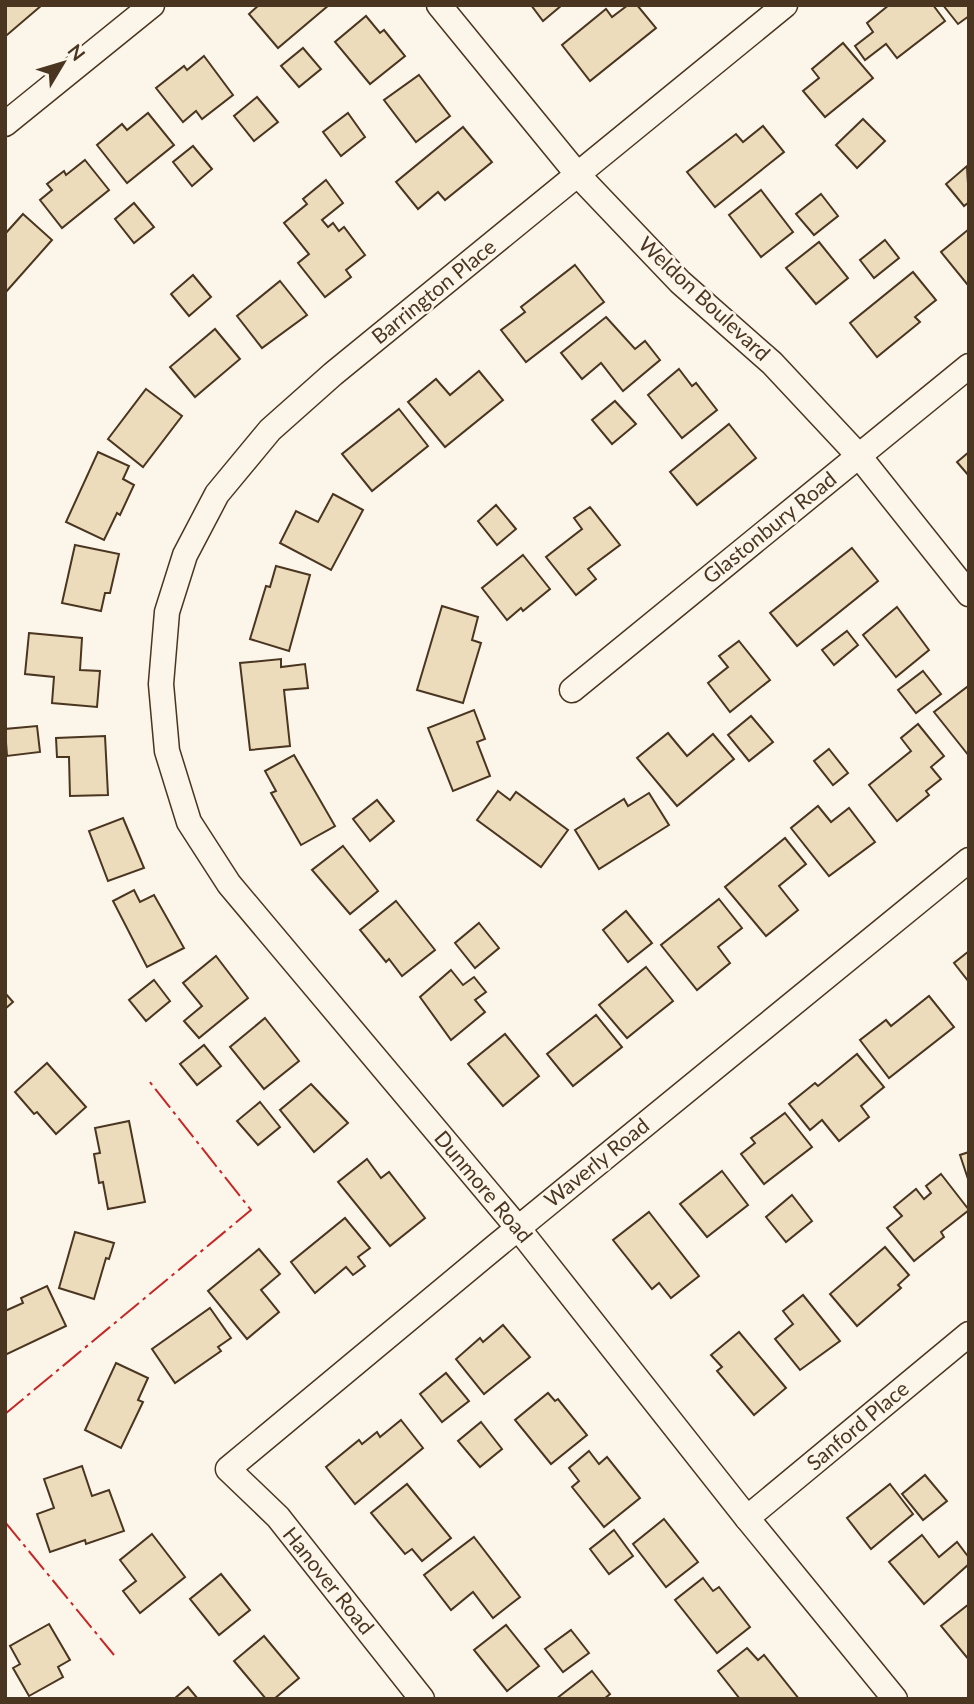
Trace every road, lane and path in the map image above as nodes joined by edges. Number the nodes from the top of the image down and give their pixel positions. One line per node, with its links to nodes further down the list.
1 (152, 5): 4 (street)
2 (439, 5): 5 (street, Weldon Boulevard)
3 (785, 5): 5 (street, Barrington Place)
4 (5, 124)
5 (578, 175): 7 (street, Weldon Boulevard); 9 (street, Barrington Place)
6 (969, 366): 7 (street, Glastonbury Road)
7 (859, 456): 8 (street, Weldon Boulevard); 10 (street, Glastonbury Road)
8 (969, 594)
9 (164, 638): 12 (street, Dunmore Road)
10 (572, 690)
11 (969, 860): 12 (street, Waverly Road)
12 (518, 1228): 14 (street, Waverly Road); 15 (street, Dunmore Road)
13 (969, 1334): 15 (street, Sanford Place)
14 (228, 1469): 16 (street, Hanover Road)
15 (747, 1518): 17 (street, Dunmore Road)
16 (422, 1699)
17 (895, 1699)

